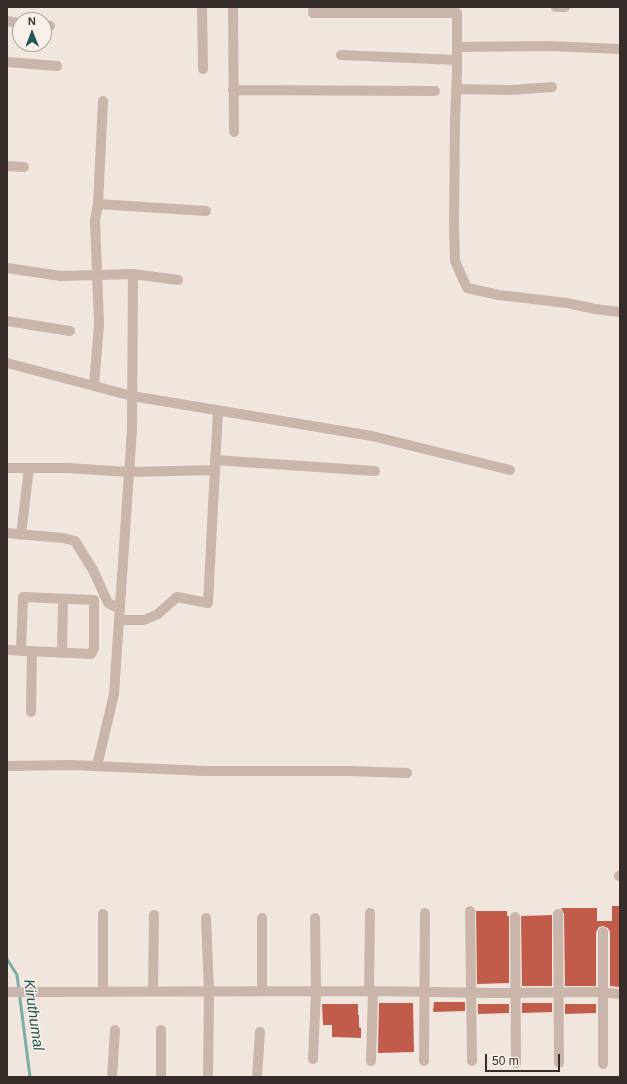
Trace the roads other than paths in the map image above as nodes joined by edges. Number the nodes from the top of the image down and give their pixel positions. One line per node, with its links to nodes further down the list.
1 (202, 7): 13 (street)
2 (234, 7): 16 (street)
3 (314, 7): 6 (street)
4 (556, 7): 5 (street)
5 (565, 7)
6 (457, 10): 7 (street)
7 (457, 47): 8 (street); 10 (street)
8 (620, 48)
9 (341, 55): 10 (street)
10 (457, 60): 15 (street)
11 (7, 62): 12 (street)
12 (58, 66)
13 (203, 69)
14 (552, 87): 15 (street)
15 (456, 89): 28 (street)
16 (233, 90): 17 (street); 19 (street)
17 (435, 90)
18 (103, 101): 22 (street)
19 (234, 132)
20 (7, 166): 21 (street)
21 (24, 167)
22 (98, 204): 23 (street); 26 (street)
23 (206, 211)
24 (7, 268): 26 (street)
25 (133, 274): 26 (street); 27 (street); 33 (street)
26 (96, 275): 32 (street)
27 (178, 280)
28 (620, 312)
29 (7, 321): 30 (street)
30 (70, 331)
31 (7, 363): 32 (street)
32 (94, 386): 33 (street)
33 (132, 396): 34 (street); 40 (street)
34 (218, 410): 35 (street); 38 (street)
35 (215, 465): 39 (street); 40 (street); 44 (street)
36 (7, 468): 37 (street)
37 (29, 468): 40 (street); 42 (street)
38 (510, 470)
39 (374, 471)
40 (129, 472): 44 (street)
41 (7, 534): 42 (street)
42 (21, 535): 44 (street)
43 (63, 599): 46 (street); 48 (street); 48 (street)
44 (119, 615): 51 (street)
45 (7, 650): 46 (street)
46 (21, 651): 47 (street)
47 (32, 651): 48 (street); 49 (street)
48 (62, 653)
49 (31, 712)
50 (7, 766): 51 (street)
51 (97, 766): 52 (street)
52 (407, 773)
53 (470, 911): 72 (street)
54 (370, 913): 70 (street)
55 (425, 913): 71 (street)
56 (103, 914): 65 (street)
57 (558, 914): 73 (street)
58 (154, 915): 66 (street)
59 (515, 917): 74 (street)
60 (206, 918): 67 (street)
61 (262, 918): 68 (street)
62 (315, 918): 69 (street)
63 (603, 932): 75 (street)
64 (9, 991): 65 (street)
65 (103, 991): 66 (street)
66 (153, 991): 67 (street)
67 (208, 991): 68 (street); 89 (street)
68 (262, 991): 69 (street)
69 (316, 991): 70 (street); 80 (street)
70 (371, 991): 71 (street); 81 (street)
71 (424, 992): 72 (street); 82 (street)
72 (472, 992): 74 (street); 83 (street)
73 (559, 992): 74 (street); 75 (street); 85 (street)
74 (516, 993): 84 (street)
75 (603, 993): 76 (street); 86 (street)
76 (620, 994)
77 (115, 1030): 87 (street)
78 (161, 1030): 88 (street)
79 (260, 1032): 90 (street)
80 (313, 1059)
81 (371, 1061)
82 (424, 1061)
83 (472, 1061)
84 (516, 1063)
85 (559, 1063)
86 (603, 1064)
87 (112, 1077)
88 (161, 1077)
89 (208, 1077)
90 (257, 1077)

